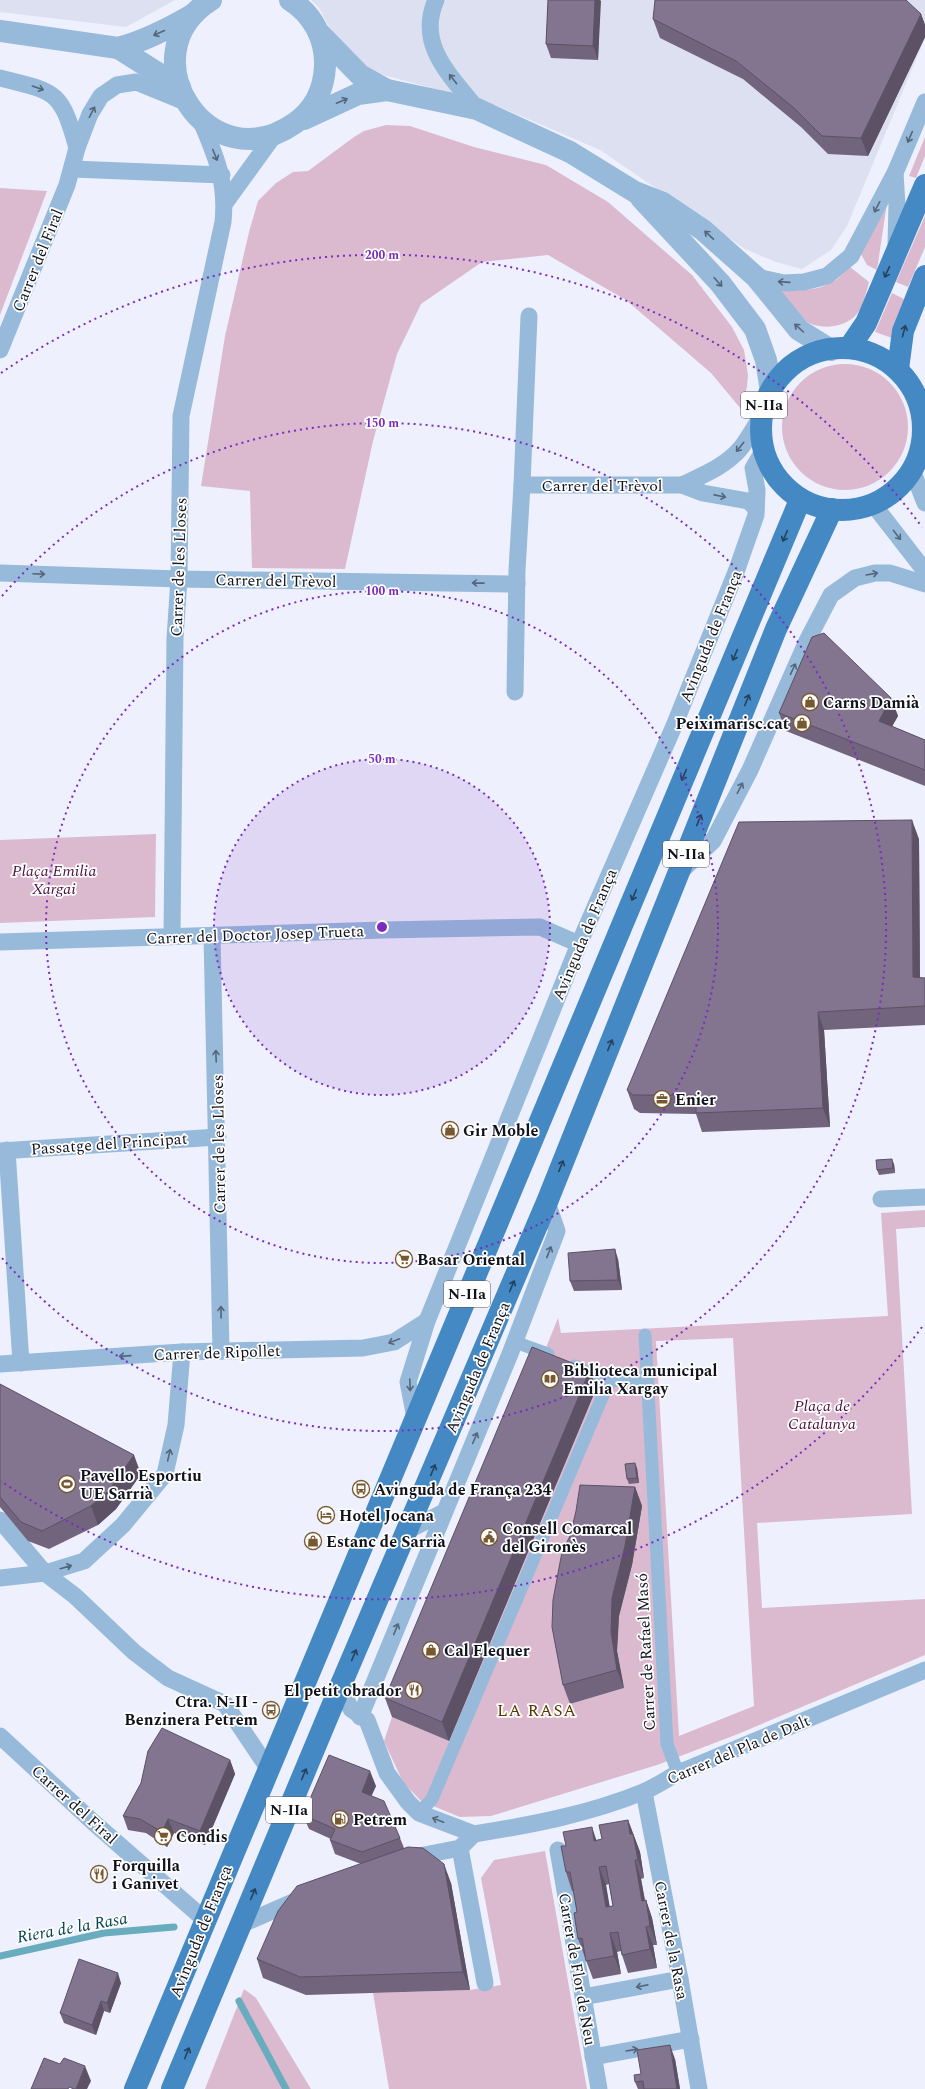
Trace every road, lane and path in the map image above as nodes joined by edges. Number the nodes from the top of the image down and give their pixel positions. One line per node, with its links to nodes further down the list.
1 (291, 0): 5 (street)
2 (436, 0): 11 (street, one-way to 2)
3 (206, 4): 6 (street, one-way to 6); 9 (street)
4 (0, 31): 6 (street)
5 (320, 34): 8 (street); 13 (street)
6 (118, 48): 9 (street)
7 (0, 78): 15 (street, one-way to 15)
8 (387, 90): 11 (street); 13 (street, one-way to 8)
9 (182, 94): 12 (street); 15 (street, Carrer del Firal, one-way to 9)
10 (925, 102): 17 (street, one-way to 17)
11 (477, 109): 20 (street)
12 (200, 120): 14 (street); 18 (street, Carrer de les Lloses, one-way to 18)
13 (294, 124): 14 (street)
14 (275, 134): 21 (street, Carrer de les Lloses)
15 (77, 148): 16 (street, Carrer del Firal)
16 (73, 169): 18 (street); 27 (street, Carrer del Firal)
17 (895, 173): 22 (street); 24 (street, one-way to 24)
18 (222, 174): 21 (street, Carrer de les Lloses)
19 (925, 185): 22 (main road)
20 (635, 192): 24 (street, one-way to 20); 29 (street, one-way to 29)
21 (225, 203): 42 (street, Carrer de les Lloses)
22 (896, 252): 26 (main road, one-way to 26)
23 (925, 276): 28 (main road, one-way to 23)
24 (756, 277): 26 (street, one-way to 24)
25 (528, 316): 33 (street, Carrer del Trèvol)
26 (840, 349): 28 (main road, N-IIa); 29 (main road, N-IIa)
27 (0, 350)
28 (898, 370): 32 (main road, N-IIa)
29 (771, 391): 30 (main road, N-IIa)
30 (762, 415): 31 (main road, N-IIa); 34 (street, Carrer del Trèvol, one-way to 34)
31 (762, 453): 35 (main road, N-IIa); 38 (street, Avinguda de França)
32 (912, 470): 36 (street); 37 (main road, N-IIa)
33 (522, 485): 34 (street, Carrer del Trèvol); 43 (street, Carrer del Trèvol)
34 (682, 485): 38 (street, Carrer del Trèvol, one-way to 38)
35 (800, 500): 39 (main road, N-IIa); 65 (main road, Avinguda de França / N-IIa, one-way to 65)
36 (925, 503)
37 (873, 504): 39 (main road, N-IIa); 40 (street, one-way to 40)
38 (756, 508): 50 (street, Avinguda de França)
39 (832, 509): 46 (main road, Avinguda de França / N-IIa, one-way to 39)
40 (925, 572)
41 (0, 573): 42 (street, Carrer del Trèvol, one-way to 42)
42 (179, 579): 43 (street, Carrer del Trèvol, one-way to 42); 47 (street, Carrer de les Lloses)
43 (517, 584): 45 (street, Carrer del Trèvol)
44 (925, 584): 46 (street, Avinguda de França, one-way to 44)
45 (515, 692)
46 (677, 875): 55 (main road, Avinguda de França / N-IIa, one-way to 46)
47 (172, 936): 48 (street, Carrer del Doctor Josep Trueta); 49 (street, Carrer del Doctor Josep Trueta)
48 (212, 936): 50 (street, Carrer del Doctor Josep Trueta); 51 (street, Carrer de les Lloses, one-way to 48)
49 (0, 942)
50 (579, 944): 56 (street, Avinguda de França)
51 (218, 1137): 52 (street, Passatge del Principat); 59 (street, Carrer de les Lloses, one-way to 51)
52 (4, 1150): 61 (street)
53 (925, 1197): 54 (street)
54 (881, 1199)
55 (547, 1202): 58 (street, Avinguda de França, one-way to 55); 68 (main road, Avinguda de França / N-IIa, one-way to 55)
56 (427, 1321): 59 (street, Carrer de Ripollet, one-way to 59); 65 (street, Avinguda de França, one-way to 65)
57 (645, 1335): 63 (street, Carrer de Rafael Masó)
58 (515, 1342): 64 (street); 66 (street, Avinguda de França, one-way to 58)
59 (221, 1351): 60 (street, Carrer de Ripollet)
60 (182, 1352): 61 (street, Carrer de Ripollet, one-way to 61); 69 (street, one-way to 60)
61 (21, 1363): 62 (street, Carrer de Ripollet)
62 (0, 1364)
63 (648, 1379): 64 (street); 76 (street, Carrer de Rafael Masó)
64 (609, 1381): 78 (street)
65 (414, 1418): 75 (main road, Avinguda de França / N-IIa)
66 (444, 1512): 68 (street); 73 (street, Avinguda de França, one-way to 66)
67 (0, 1520): 69 (street)
68 (407, 1531): 72 (main road, Avinguda de França / N-IIa, one-way to 68)
69 (45, 1572): 70 (street); 75 (street)
70 (0, 1578)
71 (925, 1670): 76 (street, Carrer del Pla de Dalt)
72 (340, 1688): 73 (street); 85 (main road, Avinguda de França / N-IIa, one-way to 72)
73 (360, 1717): 78 (street)
74 (0, 1736): 84 (street, Carrer del Firal)
75 (268, 1768): 84 (main road, Avinguda de França / N-IIa)
76 (678, 1773): 77 (street, Carrer del Pla de Dalt)
77 (644, 1792): 79 (street, Carrer del Pla de Dalt); 86 (street, Carrer de la Rasa)
78 (419, 1813): 79 (street, one-way to 78)
79 (474, 1834): 80 (street)
80 (460, 1848): 82 (street); 87 (street)
81 (558, 1850): 88 (street, Carrer de Flor de Neu)
82 (395, 1863)
83 (316, 1892): 85 (street)
84 (204, 1919): 91 (main road, Avinguda de França / N-IIa)
85 (240, 1925): 92 (main road, Avinguda de França / N-IIa, one-way to 85)
86 (680, 1979): 88 (street, one-way to 88); 89 (street, Carrer de la Rasa)
87 (485, 1983)
88 (583, 1998): 90 (street, Carrer de Flor de Neu)
89 (691, 2039): 90 (street, one-way to 89); 94 (street, Carrer de la Rasa)
90 (593, 2057): 93 (street, Carrer de Flor de Neu)
91 (135, 2089)
92 (172, 2089)
93 (599, 2089)
94 (699, 2089)

